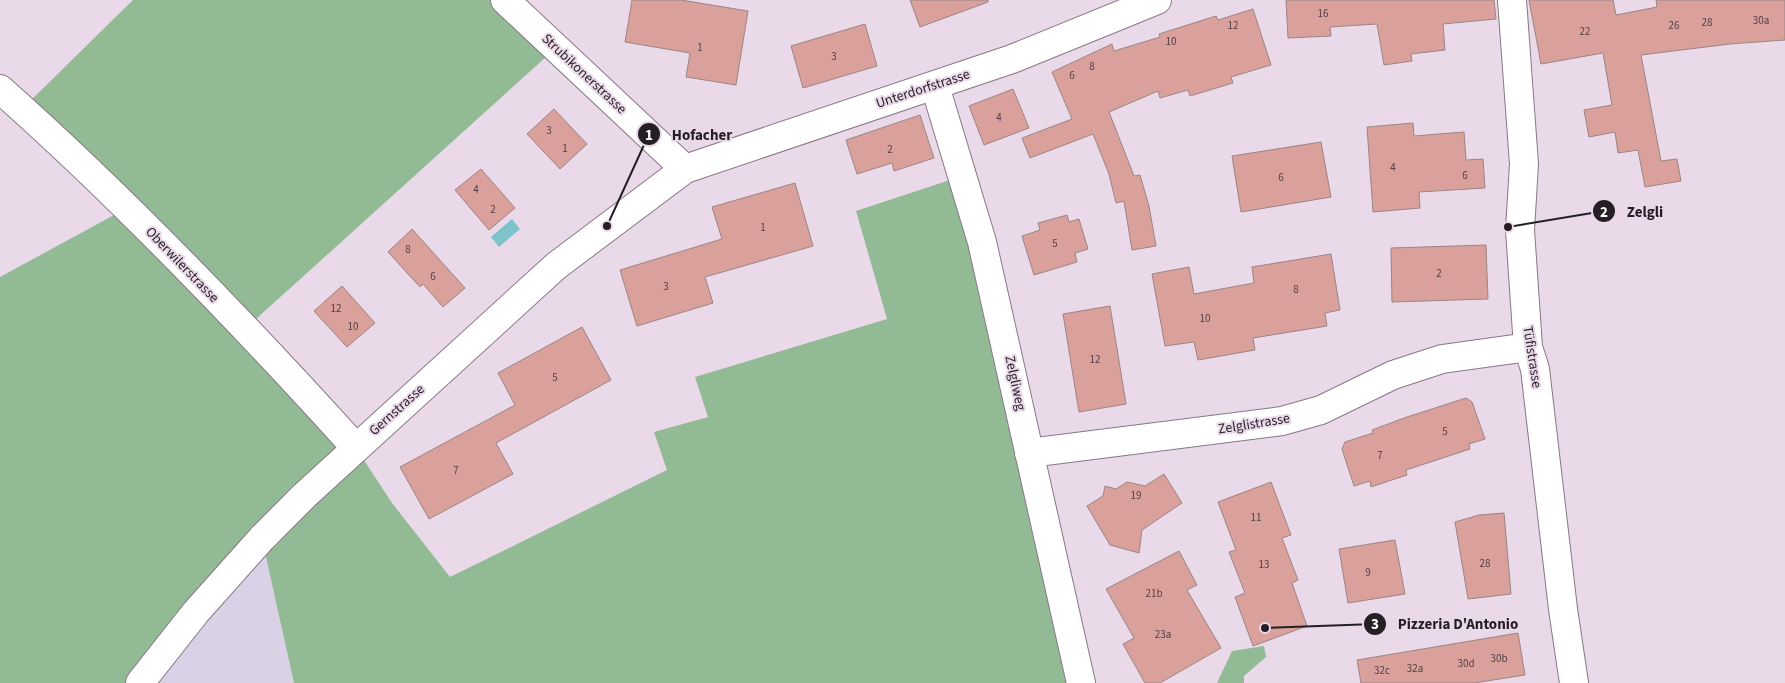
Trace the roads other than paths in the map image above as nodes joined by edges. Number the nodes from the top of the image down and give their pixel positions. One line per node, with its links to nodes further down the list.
1 (505, 0): 6 (street, Strubikonerstrasse)
2 (1157, 0): 4 (street, Unterdorfstrasse)
3 (1512, 0): 7 (street, Tüfistrasse)
4 (935, 86): 6 (street, Unterdorfstrasse); 9 (street, Zelgliweg)
5 (0, 89): 8 (street, Oberwilerstrasse)
6 (685, 169): 8 (street, Gernstrasse)
7 (1528, 347): 9 (street, Zelglistrasse); 12 (street, Tüfistrasse)
8 (356, 448): 10 (street, Gernstrasse)
9 (1029, 453): 11 (street, Zelgliweg)
10 (140, 683)
11 (1081, 683)
12 (1574, 683)

